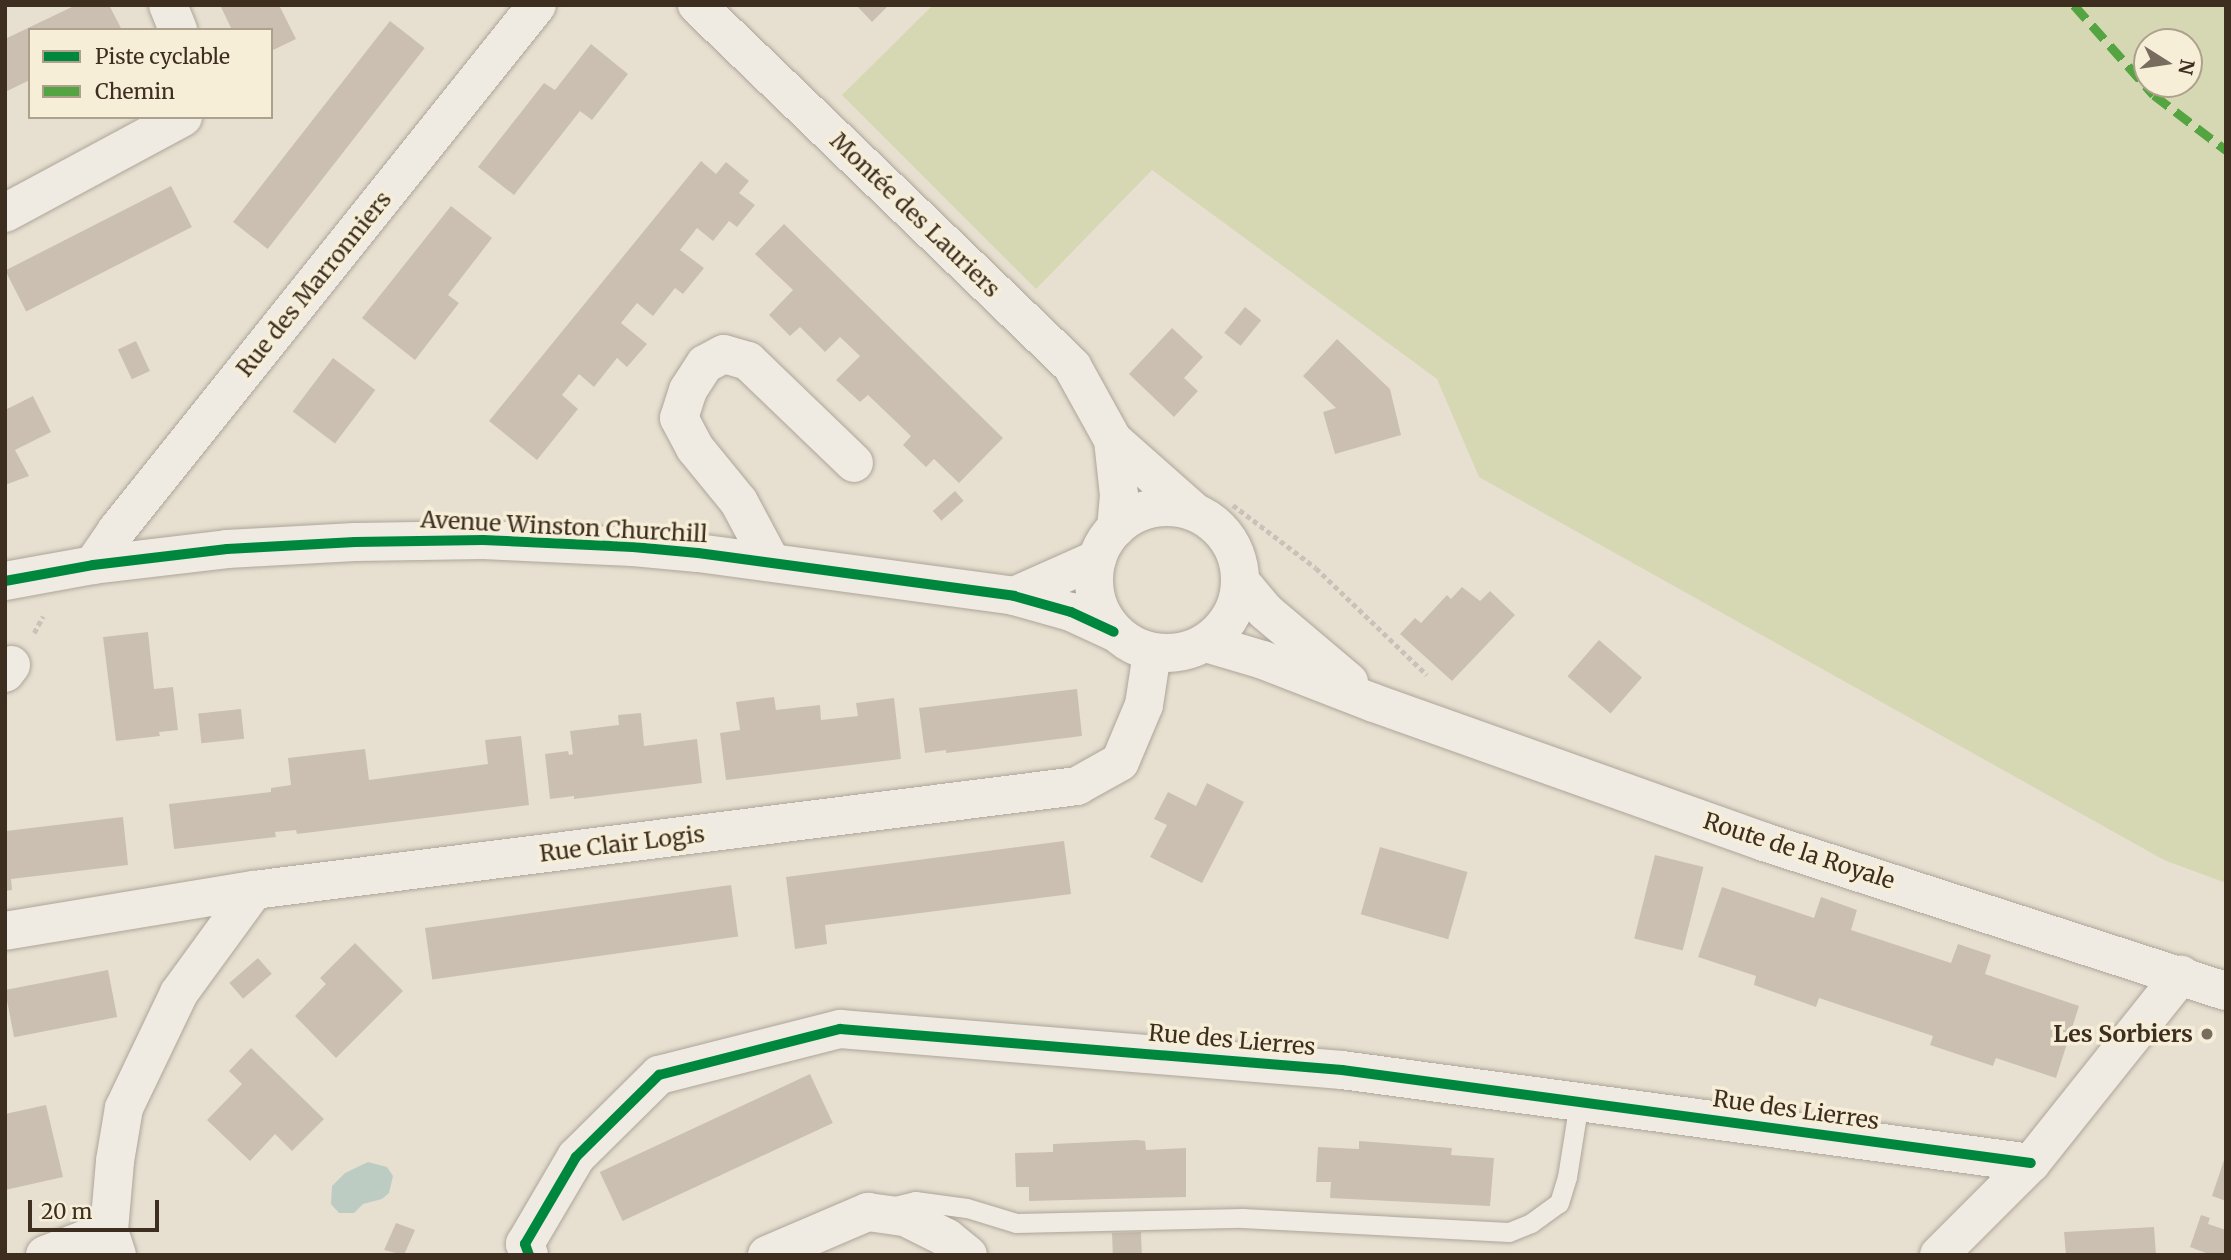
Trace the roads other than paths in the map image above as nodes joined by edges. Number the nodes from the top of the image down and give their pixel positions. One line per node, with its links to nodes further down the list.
1 (168, 5): 4 (street)
2 (537, 5): 12 (street, Rue des Marronniers)
3 (697, 5): 7 (street, Montée des Lauriers)
4 (177, 28)
5 (179, 119): 6 (street)
6 (5, 213)
7 (1113, 440): 9 (street, Montée des Lauriers); 10 (street, Montée des Lauriers)
8 (854, 463): 11 (street)
9 (1192, 510): 10 (street); 13 (street)
10 (1106, 543): 15 (street); 16 (street)
11 (771, 562): 12 (street, Avenue Winston Churchill); 15 (street, Avenue Winston Churchill)
12 (93, 565): 14 (street, Avenue Winston Churchill)
13 (1240, 580): 17 (street); 19 (street, Route de la Royale)
14 (5, 581)
15 (1014, 596): 16 (street, Avenue Winston Churchill)
16 (1114, 632): 18 (street)
17 (1206, 643): 18 (street); 19 (street, Route de la Royale)
18 (1152, 653): 20 (street, Rue Clair Logis)
19 (1374, 703): 22 (street, Route de la Royale)
20 (254, 890): 21 (street, Rue Clair Logis); 27 (street)
21 (5, 932)
22 (2181, 975): 23 (street, Route de la Royale); 25 (street)
23 (2226, 991)
24 (1579, 1102): 25 (street, Rue des Lierres); 26 (lane); 29 (street, Rue des Lierres)
25 (2031, 1163): 33 (street)
26 (868, 1212): 30 (street); 31 (street); 32 (street)
27 (113, 1242): 28 (street)
28 (45, 1255)
29 (529, 1255)
30 (767, 1255)
31 (832, 1255)
32 (968, 1255)
33 (1939, 1255)

